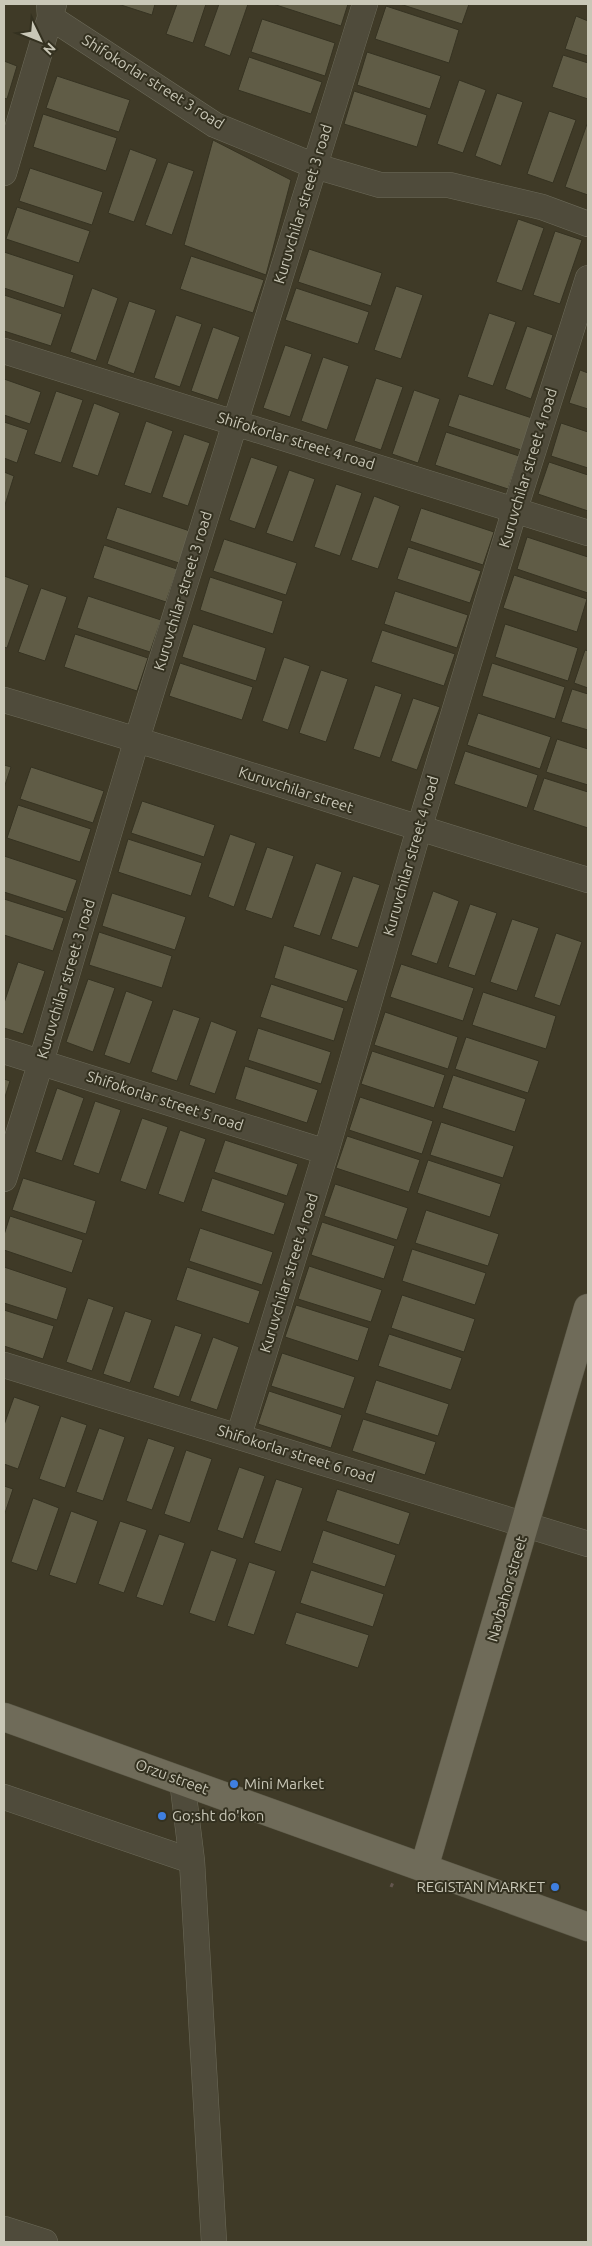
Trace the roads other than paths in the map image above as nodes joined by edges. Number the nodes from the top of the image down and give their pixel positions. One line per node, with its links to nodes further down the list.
1 (365, 4): 3 (street, Kuruvchilar street 3 road)
2 (51, 8): 3 (street, Shifokorlar street 3 road); 4 (street)
3 (315, 166): 5 (street, Shifokorlar street 3 road); 8 (street, Kuruvchilar street 3 road)
4 (4, 173)
5 (588, 224)
6 (588, 278): 9 (street, Kuruvchilar street 4 road)
7 (4, 351): 8 (street, Shifokorlar street 4 road)
8 (235, 422): 9 (street, Shifokorlar street 4 road); 12 (street, Kuruvchilar street 3 road)
9 (515, 509): 10 (street, Shifokorlar street 4 road); 13 (street, Kuruvchilar street 4 road)
10 (588, 532)
11 (4, 700): 12 (street, Kuruvchilar street)
12 (137, 739): 13 (street, Kuruvchilar street); 16 (street, Kuruvchilar street 3 road)
13 (419, 829): 14 (street, Kuruvchilar street); 17 (street, Kuruvchilar street 4 road)
14 (588, 880)
15 (4, 1051): 16 (street, Shifokorlar street 5 road)
16 (41, 1062): 17 (street, Shifokorlar street 5 road); 18 (street, Kuruvchilar street 3 road)
17 (326, 1152): 21 (street, Kuruvchilar street 4 road)
18 (4, 1179)
19 (588, 1308): 22 (main road, Navbahor street)
20 (4, 1365): 21 (street, Shifokorlar street 6 road)
21 (239, 1435): 22 (street, Shifokorlar street 6 road)
22 (525, 1525): 23 (street, Shifokorlar street 6 road); 28 (main road, Navbahor street)
23 (588, 1544)
24 (4, 1716): 25 (main road, Orzu street)
25 (182, 1780): 27 (street); 28 (main road, Orzu street)
26 (4, 1797): 27 (street)
27 (192, 1861): 32 (street)
28 (424, 1868): 29 (main road, Orzu street)
29 (588, 1926)
30 (4, 2229): 31 (street)
31 (45, 2242)
32 (214, 2242)

